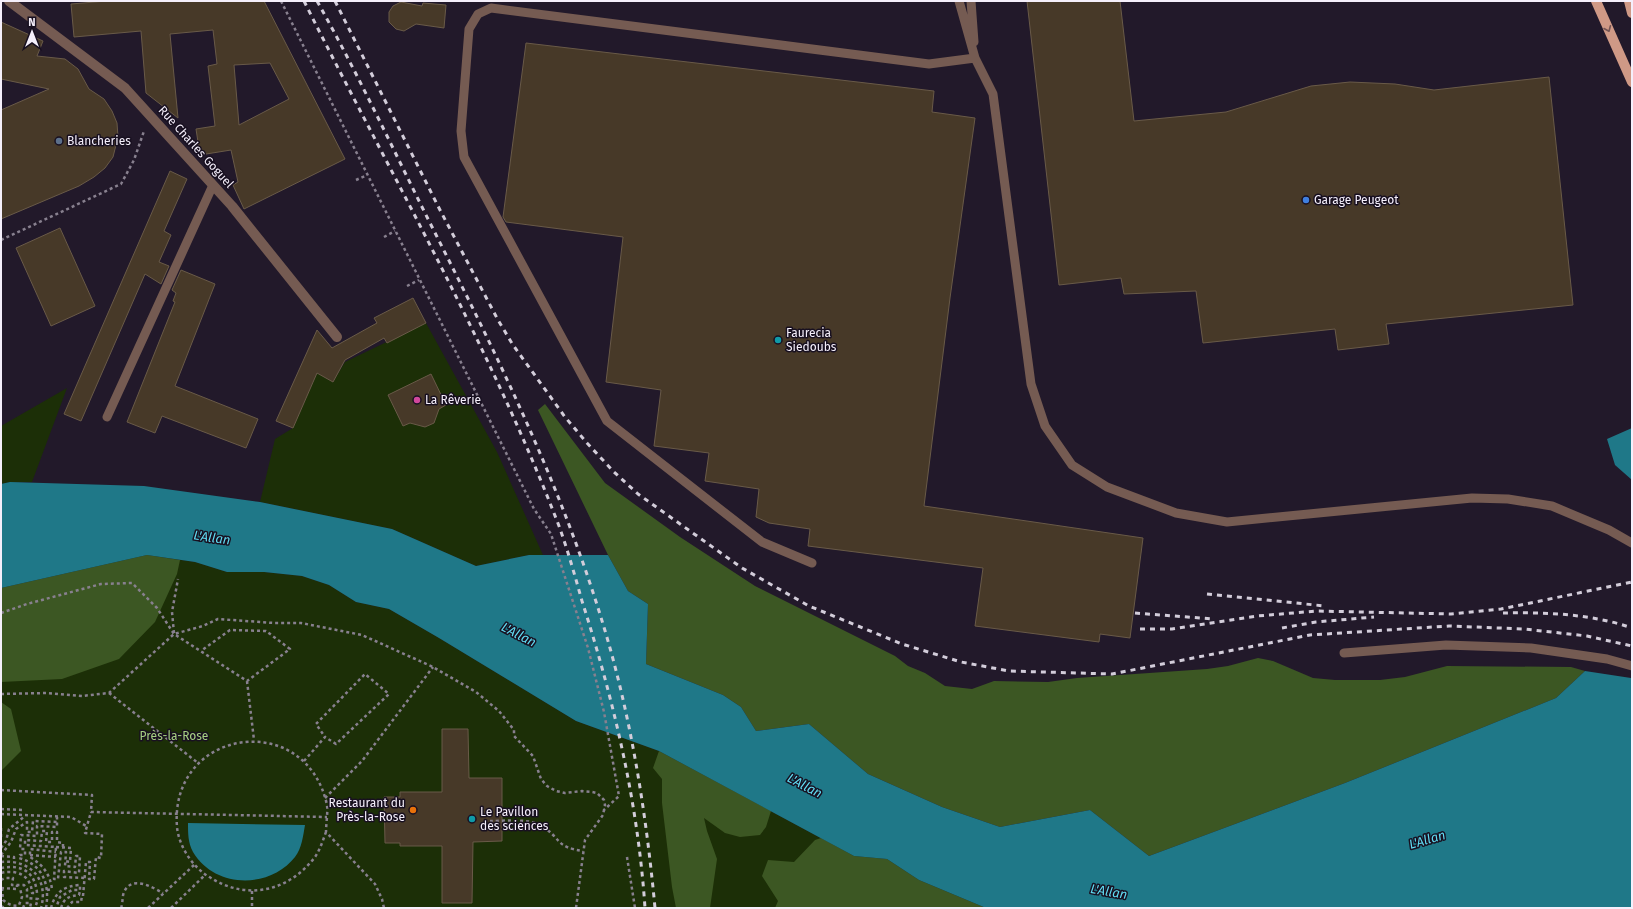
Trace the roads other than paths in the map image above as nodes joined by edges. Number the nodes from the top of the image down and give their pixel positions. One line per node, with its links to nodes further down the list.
1 (9, 1): 9 (street, Rue Charles Goguel)
2 (959, 1): 7 (lane)
3 (971, 1): 7 (lane)
4 (1596, 1): 8 (main road, one-way to 8)
5 (1629, 1): 6 (main road)
6 (1632, 13)
7 (975, 58): 12 (lane); 13 (lane)
8 (1632, 82)
9 (213, 185): 10 (street, Rue Charles Goguel); 11 (lane)
10 (337, 337)
11 (107, 417)
12 (1632, 543)
13 (812, 563)
14 (1344, 653): 15 (lane)
15 (1632, 666)

